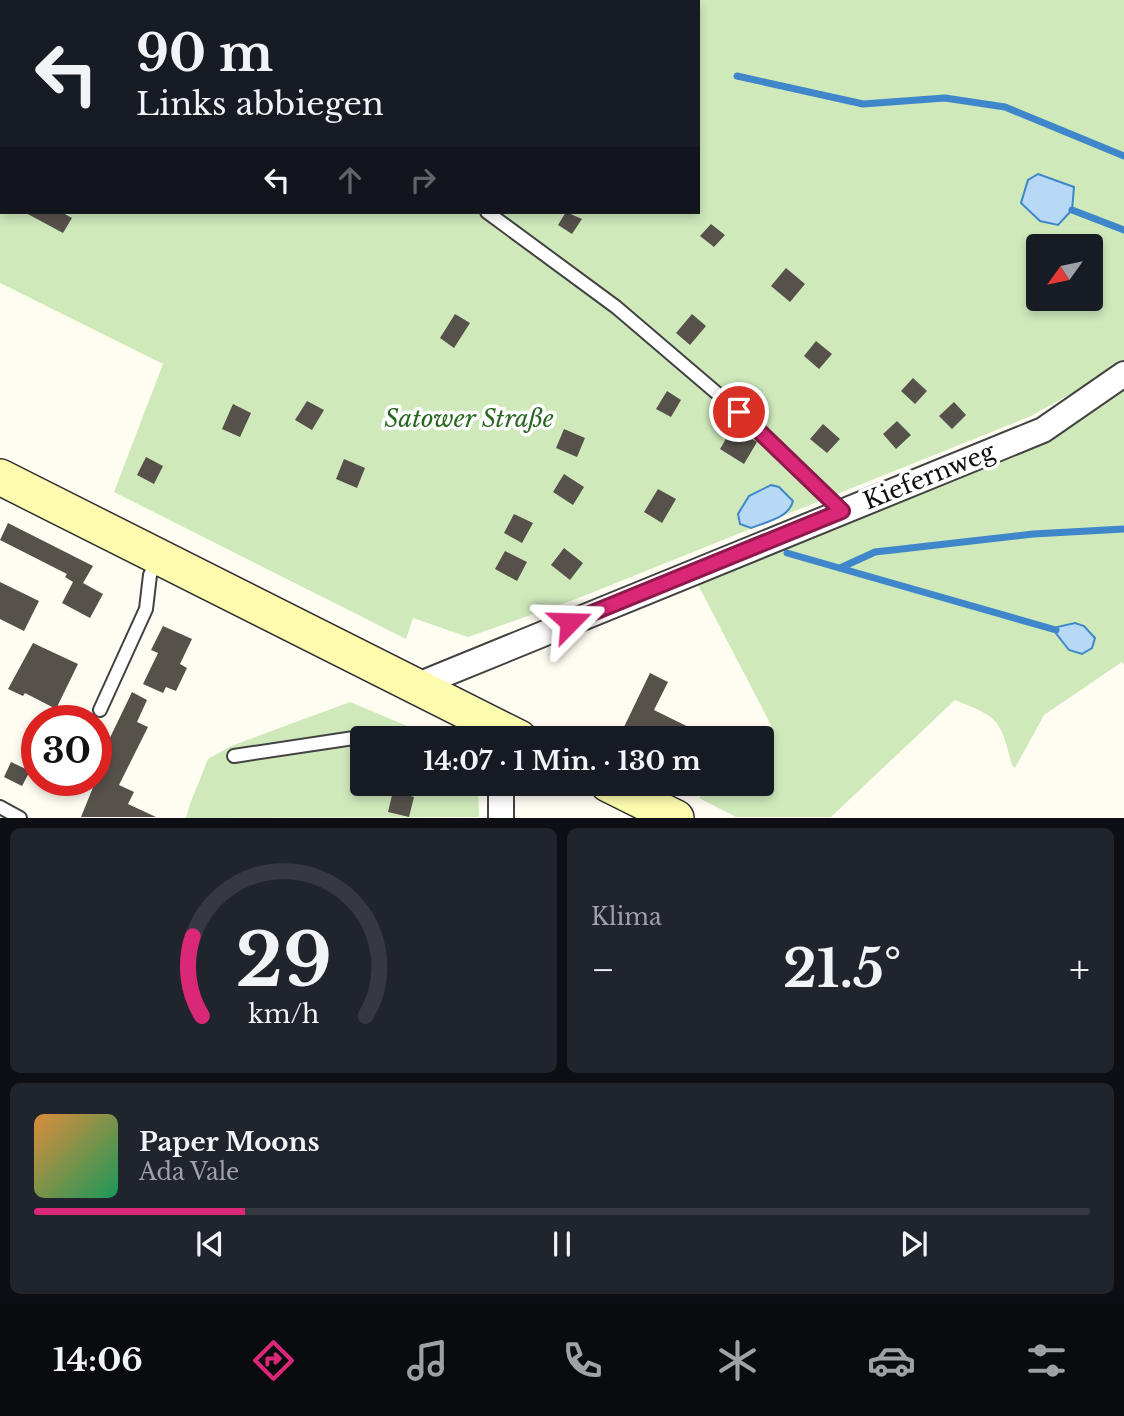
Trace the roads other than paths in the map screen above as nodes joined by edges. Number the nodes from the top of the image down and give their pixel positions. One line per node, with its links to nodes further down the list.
1 (490, 214): 4 (lane)
2 (1124, 374): 4 (street, Kiefernweg)
3 (0, 477): 5 (main road)
4 (842, 511): 6 (street, Kiefernweg)
5 (159, 557): 6 (main road); 7 (lane)
6 (414, 687): 8 (main road)
7 (102, 705)
8 (493, 726)
9 (350, 739): 10 (lane)
10 (234, 756)
11 (501, 796): 15 (street)
12 (633, 796): 16 (main road)
13 (0, 807): 14 (lane)
14 (20, 817)
15 (501, 817)
16 (676, 817)

